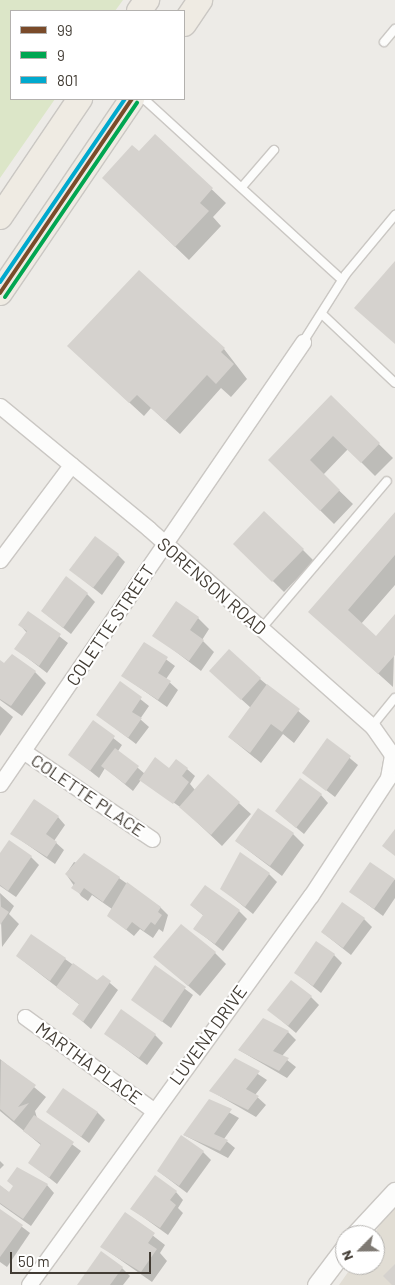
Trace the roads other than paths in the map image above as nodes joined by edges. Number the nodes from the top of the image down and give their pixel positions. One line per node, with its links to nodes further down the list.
1 (200, 0): 2 (main road)
2 (185, 22)
3 (395, 29): 4 (lane)
4 (384, 42)
5 (79, 100): 11 (main road)
6 (131, 100): 13 (main road)
7 (145, 100): 9 (lane)
8 (274, 150): 9 (lane)
9 (242, 187): 12 (lane)
10 (395, 215): 12 (lane)
11 (0, 217)
12 (342, 280): 14 (lane)
13 (0, 293)
14 (322, 314): 15 (lane); 16 (lane)
15 (303, 342): 20 (street, COLETTE STREET)
16 (395, 383)
17 (0, 406): 18 (street, SORENSON ROAD)
18 (71, 465): 20 (street, SORENSON ROAD); 21 (street)
19 (387, 481): 22 (lane)
20 (165, 545): 22 (street, SORENSON ROAD); 25 (street, COLETTE STREET)
21 (0, 560)
22 (261, 630): 24 (street, SORENSON ROAD)
23 (395, 698): 24 (lane)
24 (372, 726): 27 (street, SORENSON ROAD)
25 (23, 751): 26 (street, COLETTE STREET); 28 (street, COLETTE PLACE)
26 (0, 784)
27 (385, 784): 30 (street, LUVENA DRIVE)
28 (152, 839)
29 (25, 1017): 30 (street, MARTHA PLACE)
30 (153, 1110): 34 (street, LUVENA DRIVE)
31 (395, 1192): 32 (street)
32 (364, 1225)
33 (335, 1261): 35 (street)
34 (29, 1285)
35 (317, 1285)

